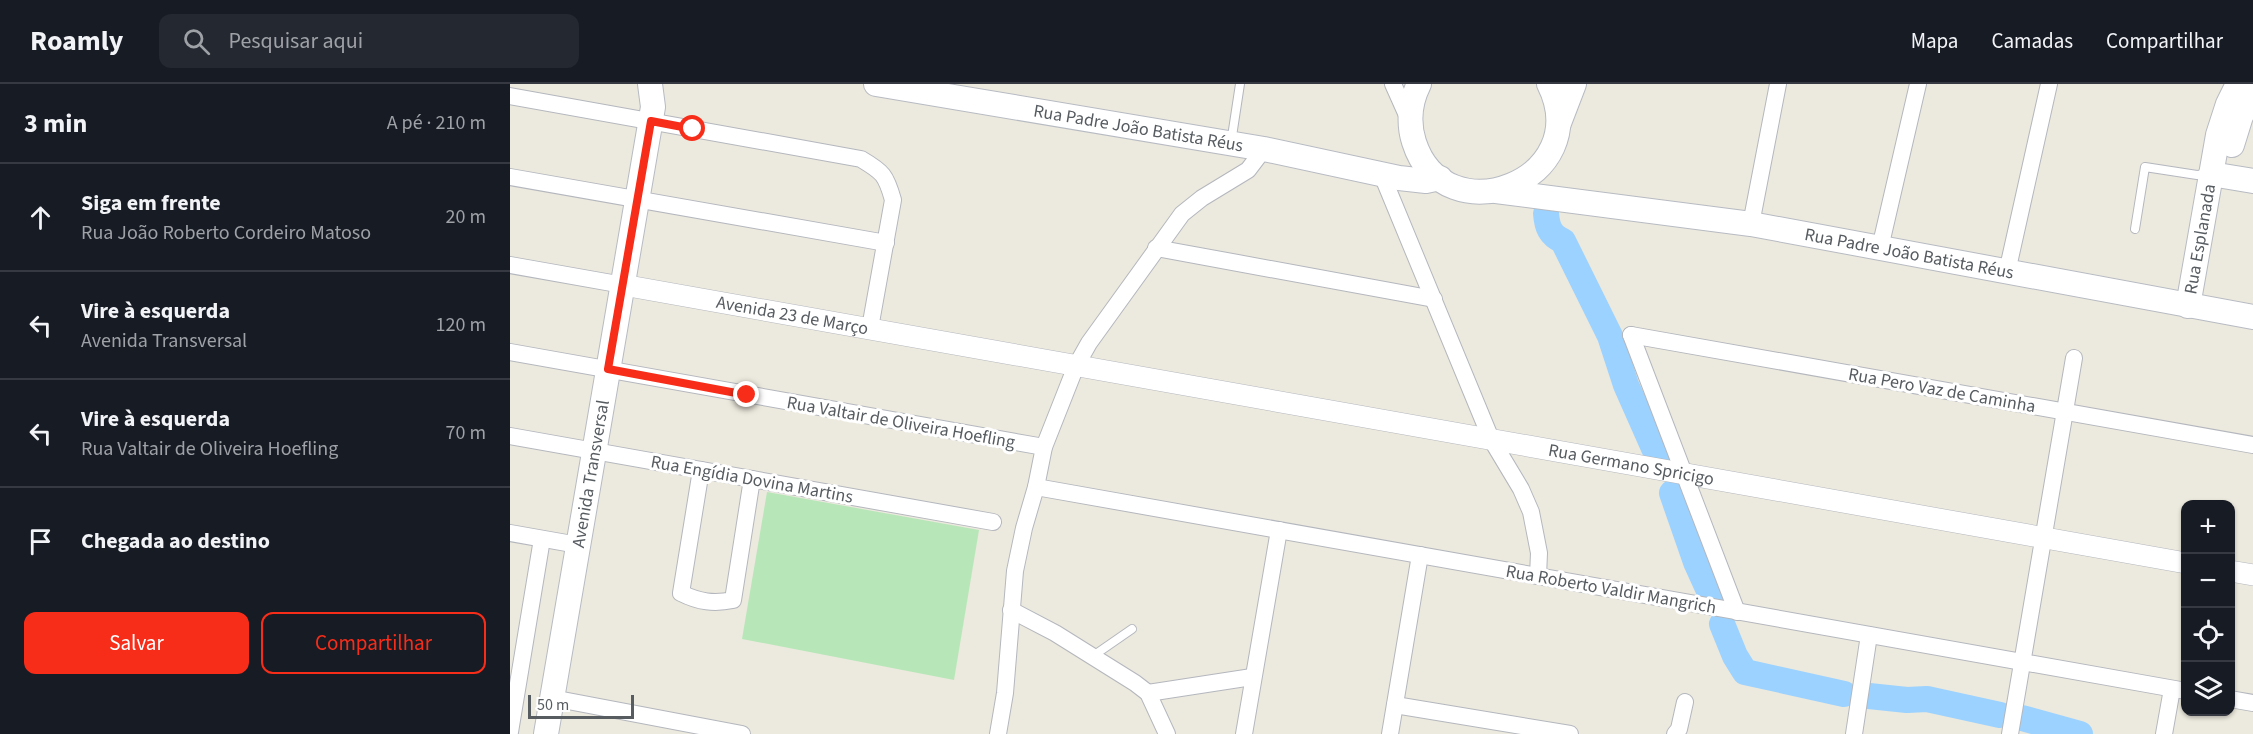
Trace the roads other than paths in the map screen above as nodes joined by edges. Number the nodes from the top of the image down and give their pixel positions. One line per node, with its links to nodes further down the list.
1 (669, 84): 15 (main road, Avenida Transversal)
2 (876, 84): 12 (main road, Rua Padre João Batista Réus)
3 (1240, 84): 18 (lane)
4 (1394, 84): 16 (street)
5 (1549, 84): 17 (main road)
6 (1574, 84): 17 (main road)
7 (1778, 84): 30 (street)
8 (1918, 84): 34 (street)
9 (2049, 84): 36 (street)
10 (2238, 84): 22 (main road)
11 (1417, 85): 16 (main road)
12 (917, 88): 18 (main road, Rua Padre João Batista Réus)
13 (2253, 95): 22 (main road)
14 (510, 96): 15 (street)
15 (651, 104): 28 (main road, Avenida Transversal); 32 (street)
16 (1411, 123): 20 (main road)
17 (1558, 125): 21 (main road)
18 (1231, 143): 19 (main road, Rua Padre João Batista Réus)
19 (1264, 149): 23 (main road, Rua Padre João Batista Réus); 33 (street)
20 (1420, 156): 23 (main road); 25 (main road)
21 (1538, 169): 27 (main road); 29 (main road)
22 (2218, 175): 26 (main road); 31 (lane); 39 (main road, Rua Esplanada)
23 (1390, 176): 25 (main road, Rua Padre João Batista Réus); 38 (street)
24 (510, 177): 28 (street)
25 (1440, 178): 27 (main road, Rua Padre João Batista Réus)
26 (2253, 181)
27 (1496, 191): 29 (main road, Rua Padre João Batista Réus)
28 (637, 199): 32 (street); 37 (main road, Avenida Transversal)
29 (1565, 201): 30 (main road, Rua Padre João Batista Réus)
30 (1751, 224): 34 (main road, Rua Padre João Batista Réus)
31 (2135, 229)
32 (886, 243): 41 (street)
33 (1156, 248): 38 (street); 44 (street)
34 (1880, 248): 36 (main road, Rua Padre João Batista Réus)
35 (510, 265): 37 (street, Avenida 23 de Março)
36 (2007, 272): 39 (main road, Rua Padre João Batista Réus)
37 (623, 285): 41 (street, Avenida 23 de Março); 45 (main road, Avenida Transversal)
38 (1434, 299): 48 (street)
39 (2188, 306): 40 (main road, Rua Padre João Batista Réus)
40 (2253, 317)
41 (870, 328): 44 (street, Avenida 23 de Março)
42 (510, 352): 45 (street, Rua Valtair de Oliveira Hoefling)
43 (2074, 358): 46 (street)
44 (1077, 366): 48 (street, Rua Germano Spricigo); 50 (street)
45 (608, 369): 50 (street, Rua Valtair de Oliveira Hoefling); 51 (main road, Avenida Transversal)
46 (2065, 412): 49 (street, Rua Pero Vaz de Caminha); 53 (street, Rua Pero Vaz de Caminha); 59 (street)
47 (510, 436): 51 (street, Rua Engídia Dovina Martins)
48 (1491, 439): 53 (street, Rua Germano Spricigo); 66 (street)
49 (2253, 445)
50 (1044, 447): 55 (street)
51 (594, 451): 52 (street, Rua Engídia Dovina Martins); 61 (main road, Avenida Transversal)
52 (701, 470): 54 (street, Rua Engídia Dovina Martins); 54 (street)
53 (1684, 473): 59 (street, Rua Germano Spricigo); 68 (street)
54 (752, 479): 56 (street, Rua Engídia Dovina Martins)
55 (1036, 487): 57 (street, Rua Roberto Valdir Mangrich); 67 (street)
56 (993, 522)
57 (1279, 530): 62 (street, Rua Roberto Valdir Mangrich); 73 (street)
58 (510, 533): 60 (street)
59 (2044, 537): 63 (street, Rua Germano Spricigo); 72 (street)
60 (542, 539): 61 (street); 74 (street)
61 (578, 545): 77 (main road, Avenida Transversal)
62 (1420, 555): 66 (street, Rua Roberto Valdir Mangrich); 81 (street)
63 (2181, 562)
64 (2235, 572): 65 (street)
65 (2253, 575)
66 (1538, 576): 68 (street, Rua Roberto Valdir Mangrich)
67 (1011, 610): 71 (street); 85 (street)
68 (1737, 612): 70 (street, Rua Roberto Valdir Mangrich)
69 (1132, 629): 71 (lane)
70 (1869, 635): 72 (street, Rua Roberto Valdir Mangrich); 91 (street)
71 (1094, 656): 76 (street)
72 (2022, 662): 75 (street, Rua Roberto Valdir Mangrich); 92 (street)
73 (1252, 677): 76 (street); 87 (street)
74 (513, 690): 82 (street)
75 (2179, 690): 93 (street)
76 (1148, 693): 86 (street)
77 (552, 698): 83 (main road, Avenida Transversal); 84 (street)
78 (2235, 700): 80 (street)
79 (1685, 702): 90 (street)
80 (2253, 703)
81 (1395, 705): 88 (street); 89 (street)
82 (510, 732)
83 (546, 734)
84 (742, 734)
85 (998, 734)
86 (1167, 734)
87 (1244, 734)
88 (1390, 734)
89 (1570, 734)
90 (1675, 734)
91 (1854, 734)
92 (2010, 734)
93 (2164, 734)

